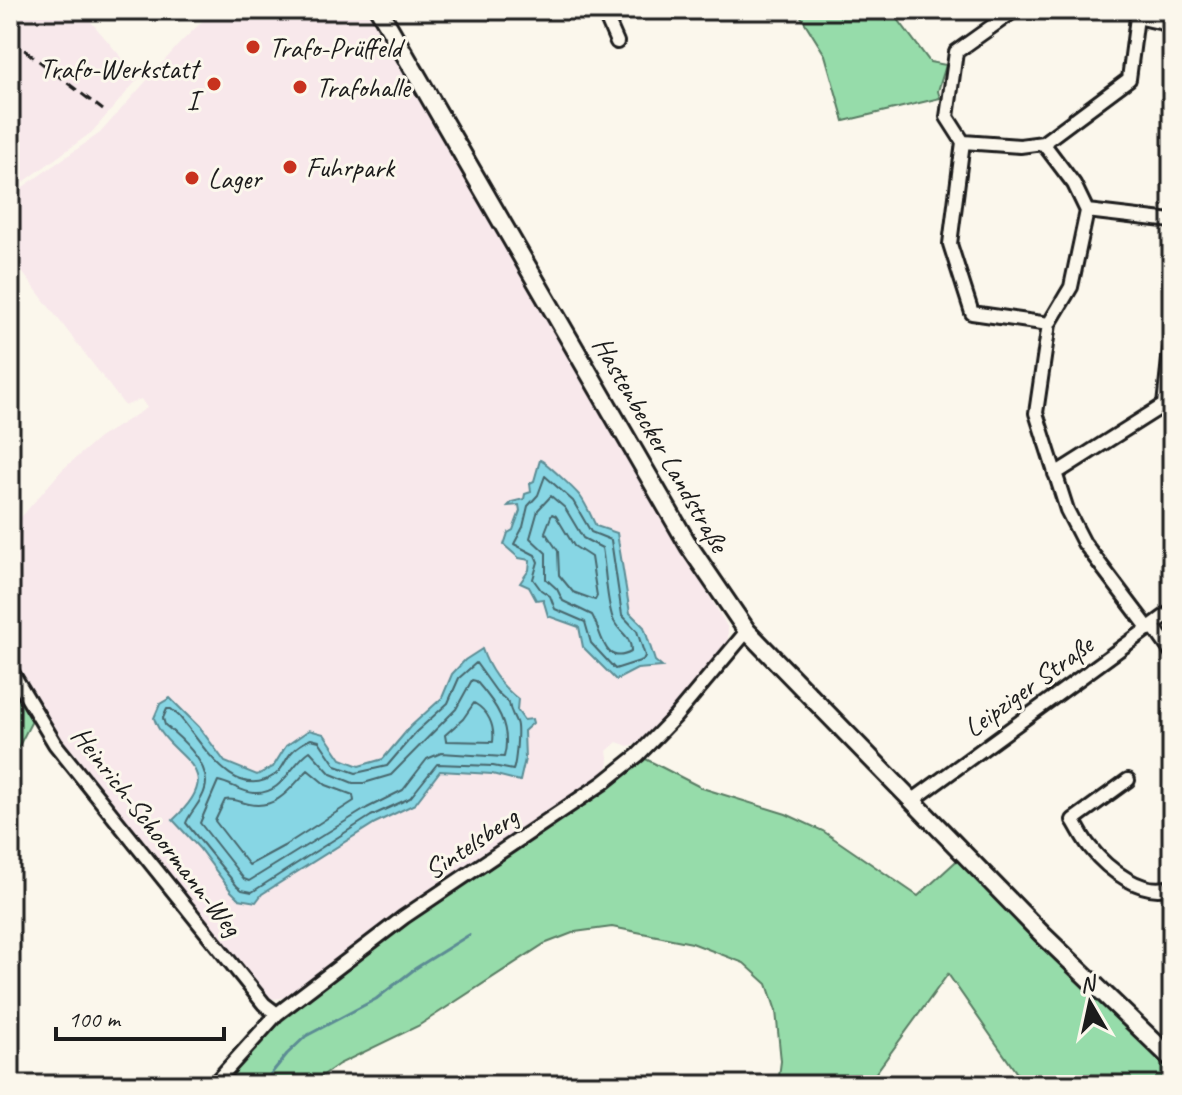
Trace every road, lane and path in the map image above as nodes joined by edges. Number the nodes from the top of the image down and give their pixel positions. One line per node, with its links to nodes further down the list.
1 (379, 10): 16 (main road, Hastenbecker Landstraße)
2 (603, 10): 6 (street)
3 (1015, 10): 7 (street)
4 (1136, 13): 5 (street); 8 (street)
5 (1172, 25)
6 (617, 42)
7 (963, 142): 8 (street); 11 (street)
8 (1043, 143): 9 (street)
9 (1087, 211): 10 (street); 11 (street)
10 (1172, 221)
11 (1049, 324): 13 (street)
12 (1170, 350): 13 (street)
13 (1055, 474): 15 (street)
14 (1172, 611): 15 (street, Leipziger Straße)
15 (1151, 627): 17 (street); 20 (street, Leipziger Straße)
16 (747, 631): 20 (main road, Hastenbecker Landstraße); 22 (street, Sintelsberg)
17 (1172, 653)
18 (10, 669): 22 (street, Heinrich-Schoormann-Weg)
19 (1128, 780): 21 (street)
20 (913, 800): 23 (main road, Hastenbecker Landstraße)
21 (1172, 886)
22 (277, 1014): 24 (street, Sintelsberg)
23 (1172, 1059)
24 (213, 1085)

